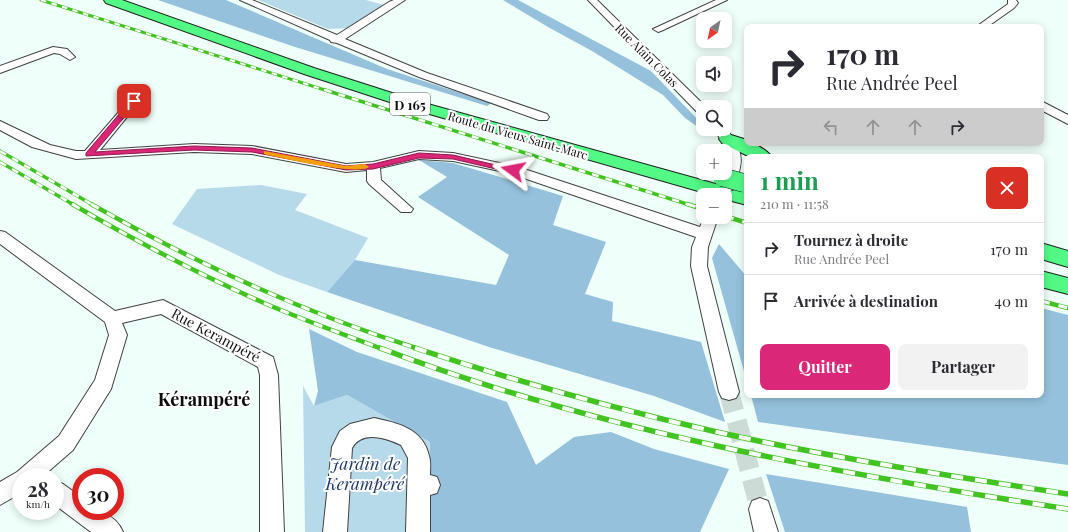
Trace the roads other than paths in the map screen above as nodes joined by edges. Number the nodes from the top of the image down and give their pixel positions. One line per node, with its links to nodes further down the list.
1 (110, 0): 27 (highway, Route du Vieux Saint-Marc / D 165)
2 (140, 0): 26 (highway, Route du Vieux Saint-Marc / D 165)
3 (244, 0): 10 (street, Route du Vieux Saint-Marc)
4 (401, 0): 10 (street)
5 (592, 0): 14 (street, Rue Alain Colas)
6 (723, 0): 9 (street)
7 (1012, 0): 8 (street)
8 (985, 24)
9 (658, 29)
10 (335, 40): 16 (street, Route du Vieux Saint-Marc)
11 (70, 57): 12 (street)
12 (0, 70)
13 (134, 101): 23 (street)
14 (696, 104)
15 (1044, 107): 17 (street)
16 (543, 116)
17 (1068, 120)
18 (0, 125): 23 (street)
19 (725, 136): 27 (street)
20 (727, 136): 22 (highway)
21 (744, 146): 24 (highway)
22 (744, 146)
23 (89, 154): 25 (street)
24 (758, 154)
25 (373, 166): 28 (street); 30 (street)
26 (696, 170)
27 (730, 185)
28 (406, 209)
29 (708, 224): 30 (street)
30 (704, 234): 39 (street)
31 (0, 236): 38 (street)
32 (1044, 252): 33 (highway)
33 (1068, 259)
34 (1044, 262): 35 (highway)
35 (1068, 267)
36 (1044, 280): 37 (highway)
37 (1068, 286)
38 (112, 318): 40 (street); 46 (street, Rue Kerampéré)
39 (730, 392)
40 (38, 468)
41 (12, 487): 42 (street)
42 (0, 494)
43 (760, 509): 49 (street)
44 (94, 520): 45 (street)
45 (111, 532)
46 (272, 532)
47 (335, 532): 48 (street)
48 (418, 532)
49 (766, 532)

